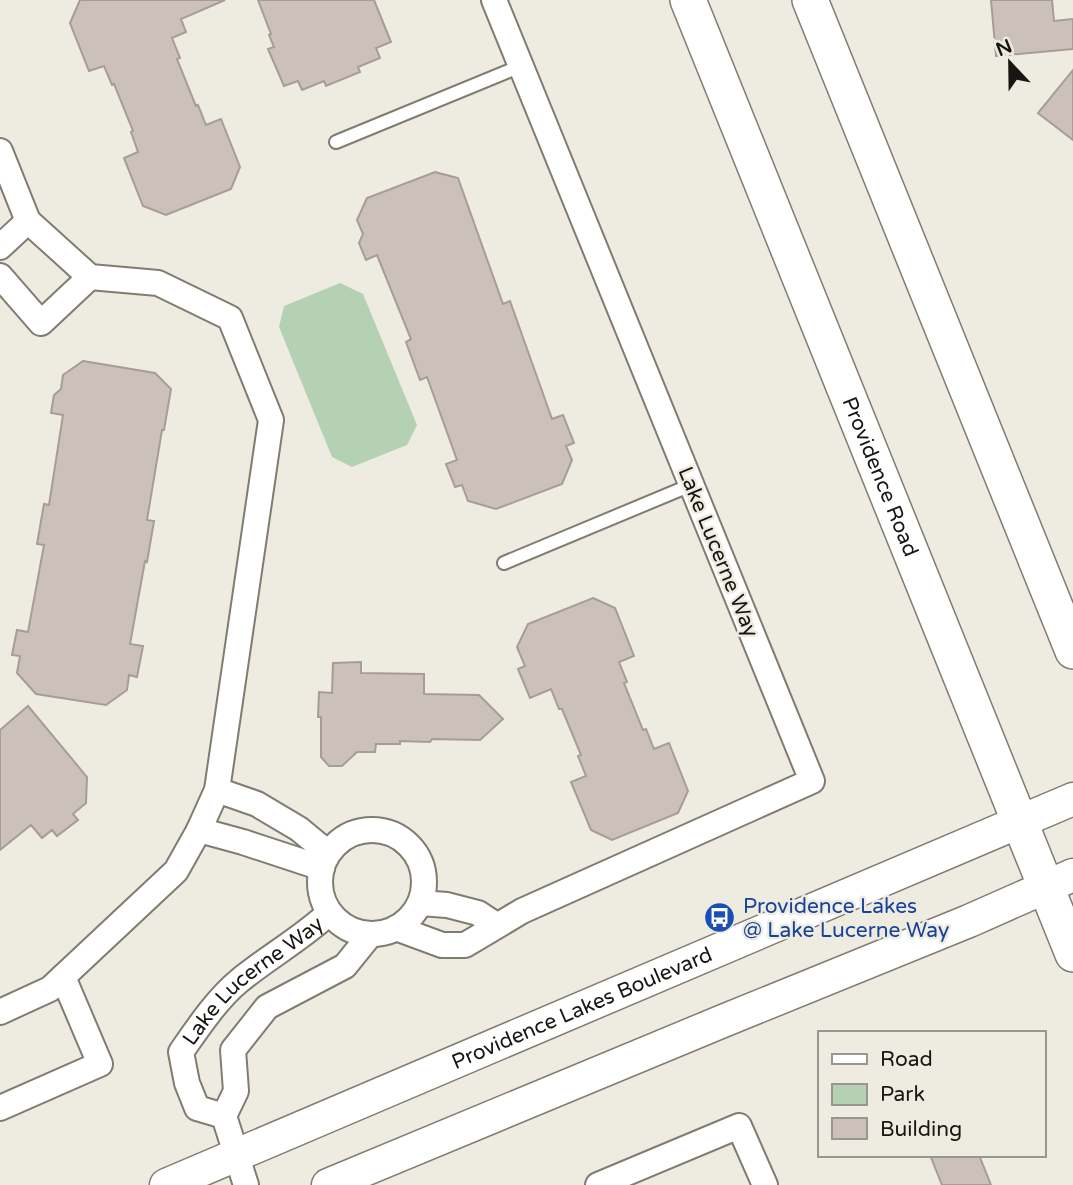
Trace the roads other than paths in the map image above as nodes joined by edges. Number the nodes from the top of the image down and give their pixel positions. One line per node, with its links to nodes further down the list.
1 (494, 0): 4 (street, Lake Lucerne Way)
2 (688, 0): 16 (main road, Providence Road)
3 (810, 0): 13 (main road)
4 (521, 66): 5 (lane); 11 (street, Lake Lucerne Way)
5 (336, 142)
6 (0, 151): 7 (street)
7 (28, 221): 8 (street); 10 (street)
8 (0, 247)
9 (0, 276): 10 (street)
10 (90, 277): 14 (street)
11 (691, 485): 12 (lane); 22 (street, Lake Lucerne Way)
12 (505, 563)
13 (1073, 651)
14 (217, 790): 17 (street); 18 (street)
15 (1073, 799): 16 (street, Providence Lakes Boulevard)
16 (1020, 821): 19 (main road, Providence Road); 30 (street, Providence Lakes Boulevard)
17 (199, 830): 18 (street); 26 (street)
18 (325, 860): 20 (street); 21 (street)
19 (1059, 881): 25 (main road, Providence Road); 32 (street)
20 (420, 903): 22 (street); 23 (street)
21 (329, 913): 24 (street); 29 (street, Lake Lucerne Way)
22 (496, 925): 23 (street, Lake Lucerne Way)
23 (396, 928): 24 (street)
24 (370, 934): 29 (street, Lake Lucerne Way)
25 (1073, 954)
26 (64, 977): 27 (street); 28 (street)
27 (0, 1012)
28 (0, 1108)
29 (224, 1116): 30 (street)
30 (241, 1170): 31 (street, Providence Lakes Boulevard)
31 (166, 1185)
32 (328, 1185)
33 (598, 1185): 34 (street)
34 (765, 1185)

